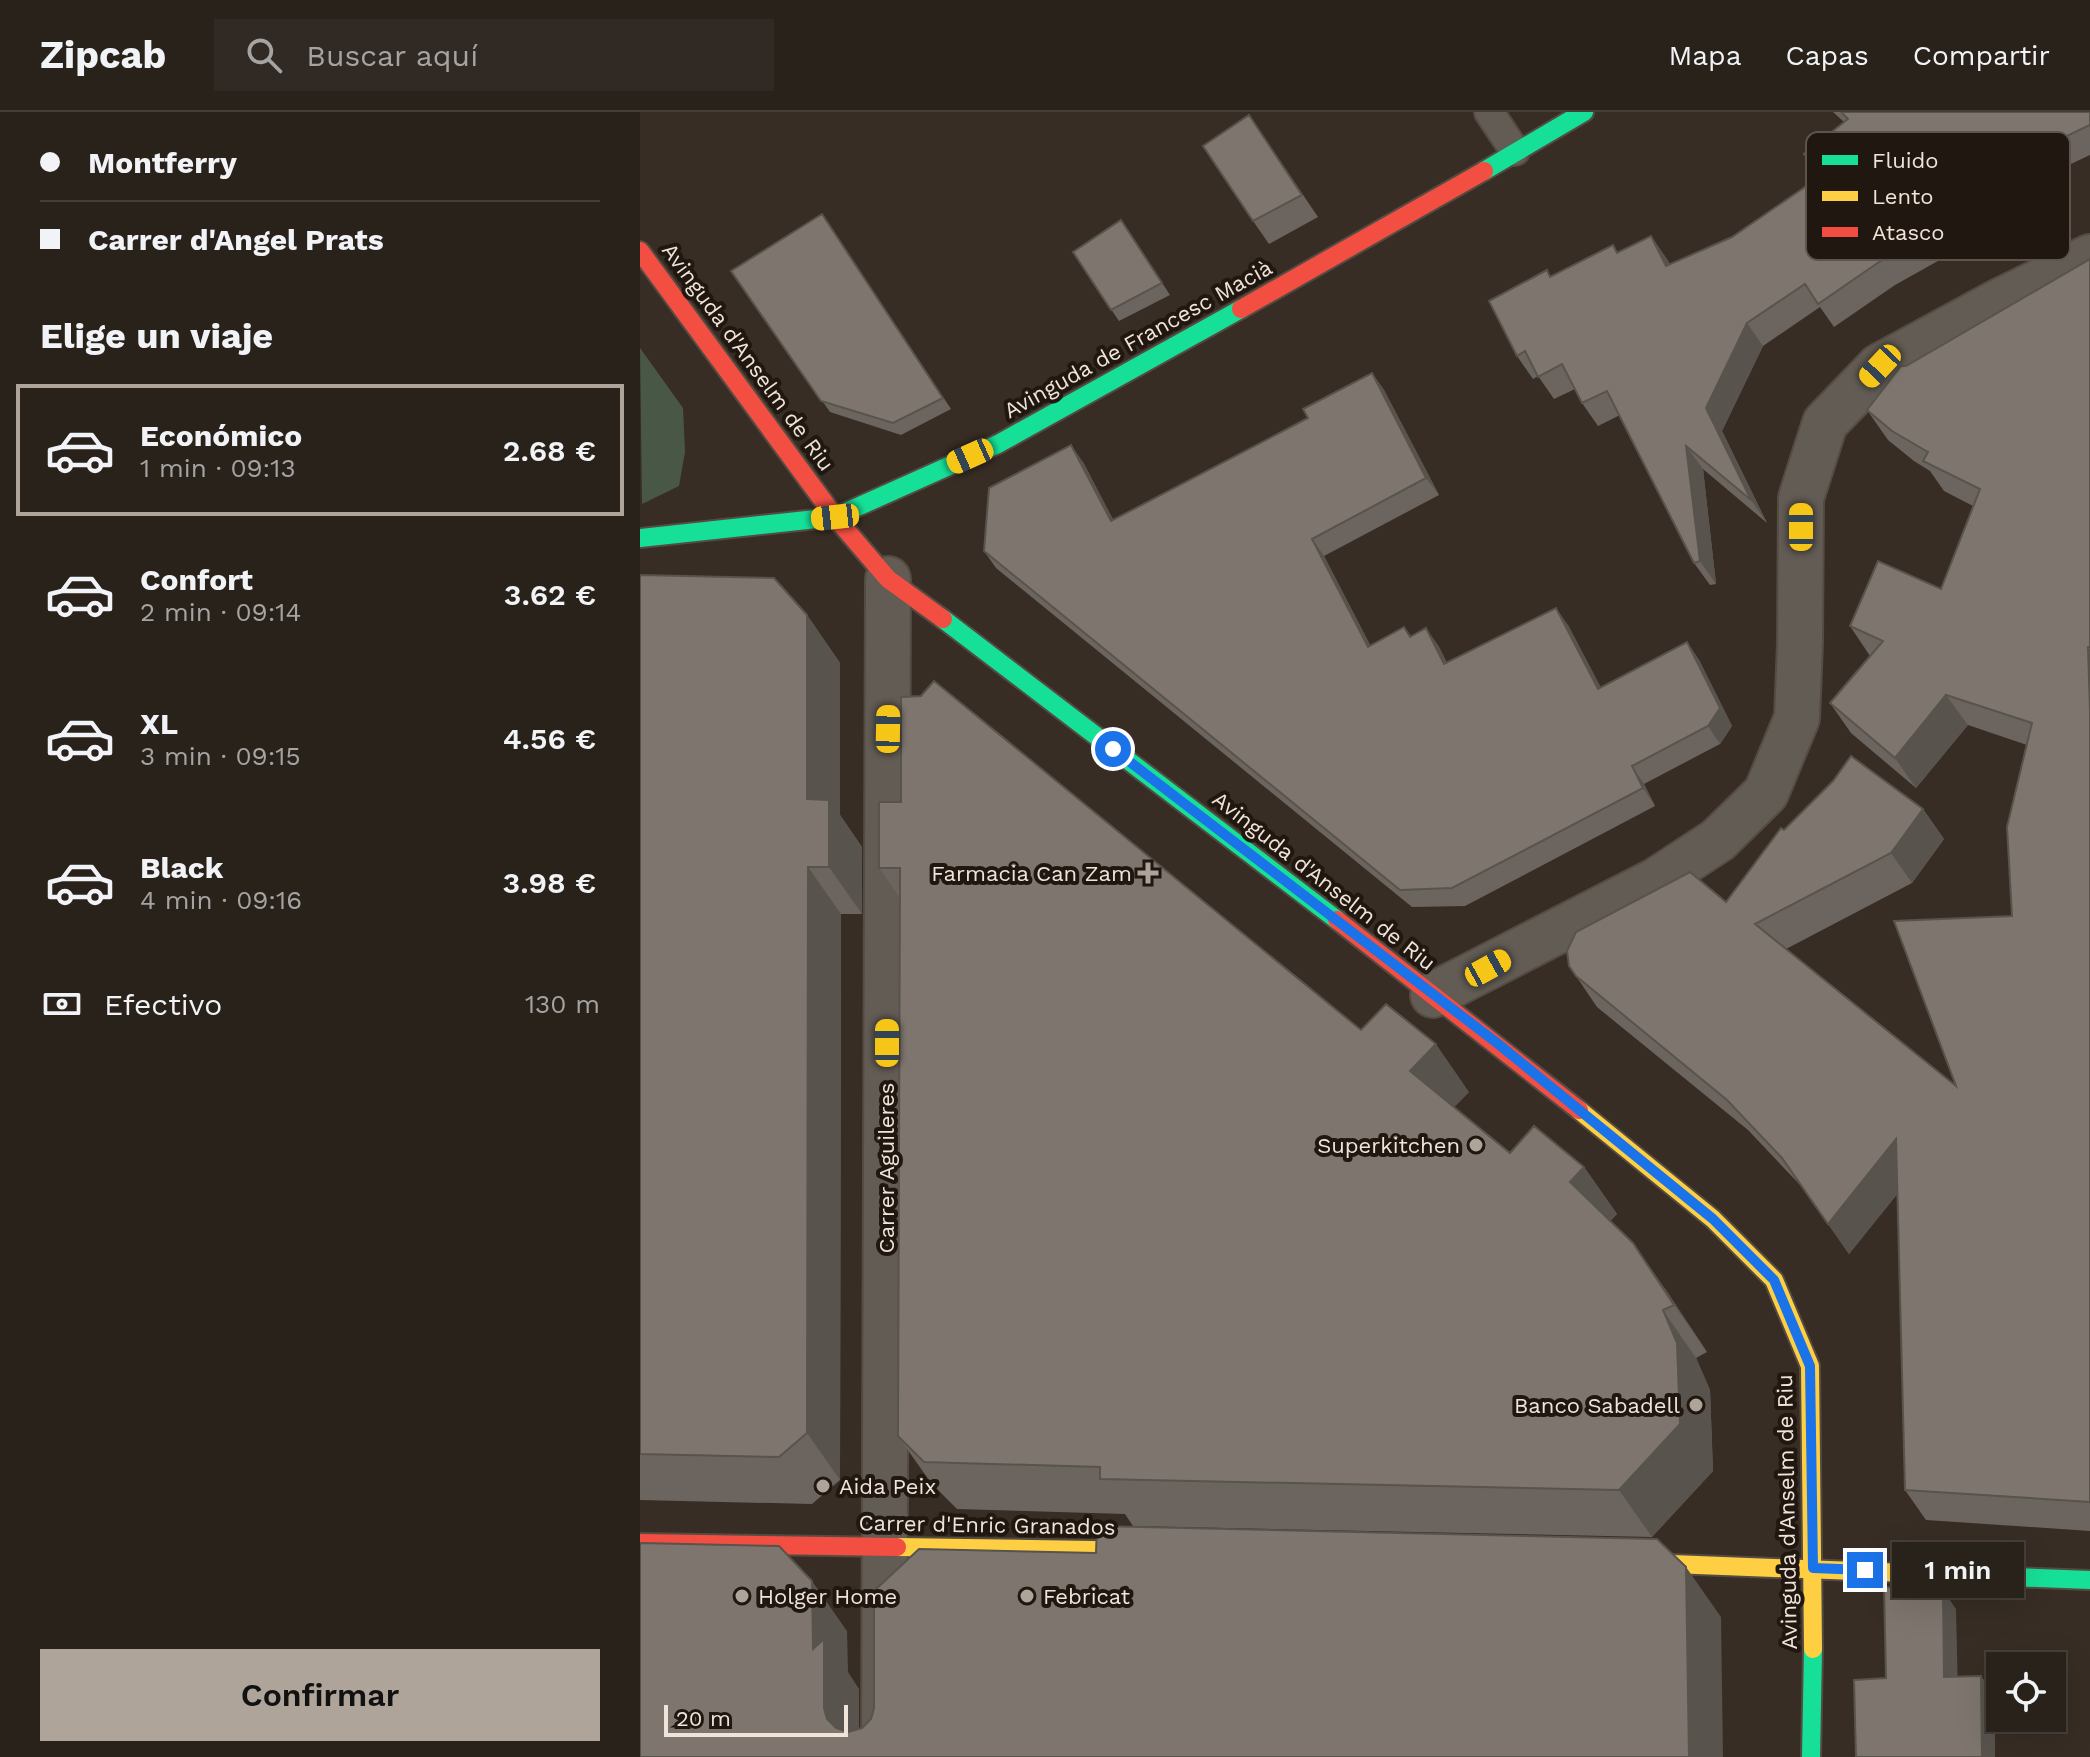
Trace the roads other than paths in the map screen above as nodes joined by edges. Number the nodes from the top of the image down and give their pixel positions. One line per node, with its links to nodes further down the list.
1 (1489, 112): 3 (lane)
2 (1584, 112): 3 (street, Avinguda de Francesc Macià)
3 (1515, 151): 6 (street, Avinguda de Francesc Macià)
4 (640, 251): 6 (street, Avinguda d'Anselm de Riu)
5 (2090, 257): 9 (street)
6 (835, 517): 7 (street, Avinguda de Francesc Macià); 8 (street, Avinguda d'Anselm de Riu)
7 (640, 538)
8 (888, 579): 9 (street, Avinguda d'Anselm de Riu); 11 (street, Carrer Aguileres)
9 (1433, 995): 14 (street, Avinguda d'Anselm de Riu)
10 (640, 1543): 11 (street, Carrer d'Enric Granados)
11 (885, 1549): 12 (street, Carrer d'Enric Granados); 16 (street, Carrer Aguileres)
12 (1175, 1552)
13 (1601, 1561): 14 (street)
14 (1813, 1568): 15 (street); 17 (street, Avinguda d'Anselm de Riu)
15 (2090, 1580)
16 (884, 1757)
17 (1811, 1757)

